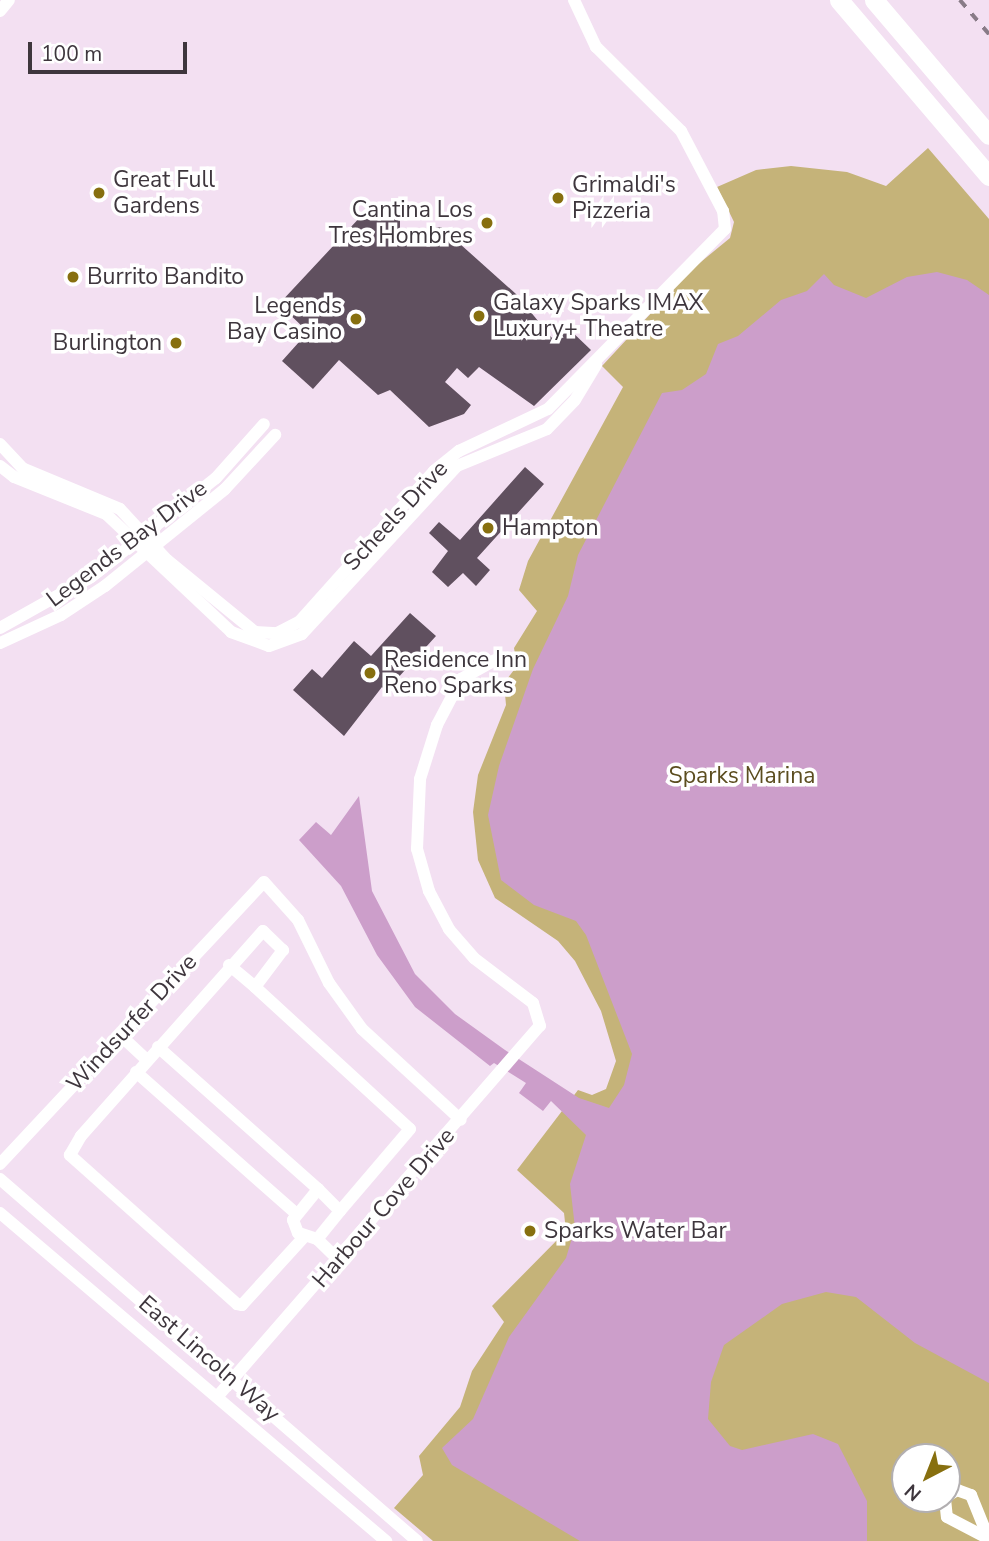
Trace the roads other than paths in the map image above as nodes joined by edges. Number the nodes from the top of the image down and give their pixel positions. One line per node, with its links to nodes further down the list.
1 (9, 0): 5 (street)
2 (574, 0): 8 (street, Scheels Drive)
3 (839, 0): 7 (highway)
4 (874, 0): 6 (highway)
5 (0, 11)
6 (989, 135)
7 (989, 176)
8 (603, 355): 14 (street, Scheels Drive); 14 (street)
9 (264, 424): 13 (street, Legends Bay Drive)
10 (275, 435): 15 (street, Legends Bay Drive)
11 (0, 445): 13 (street)
12 (0, 466): 13 (street)
13 (141, 535): 15 (street); 16 (street, Legends Bay Drive)
14 (384, 536): 15 (street, Scheels Drive); 15 (street)
15 (151, 549): 17 (street, Legends Bay Drive)
16 (0, 628)
17 (0, 643)
18 (495, 660): 25 (street, Harbour Cove Drive)
19 (229, 965): 20 (street); 20 (street); 22 (street)
20 (255, 987): 29 (street)
21 (120, 1035): 23 (street); 25 (street, Windsurfer Drive); 26 (street, Windsurfer Drive)
22 (158, 1047): 23 (street); 28 (street)
23 (147, 1059): 24 (street)
24 (136, 1072): 30 (street); 32 (street)
25 (461, 1119): 34 (street, Harbour Cove Drive)
26 (0, 1164)
27 (0, 1178): 35 (street, East Lincoln Way)
28 (318, 1189): 29 (street); 30 (street)
29 (340, 1211): 33 (street)
30 (294, 1212): 32 (street)
31 (0, 1213): 36 (street, East Lincoln Way)
32 (303, 1237): 33 (street)
33 (317, 1239): 34 (street)
34 (338, 1259): 35 (street, Harbour Cove Drive)
35 (233, 1380): 36 (street, Harbour Cove Drive); 41 (street, East Lincoln Way)
36 (217, 1397): 40 (street, East Lincoln Way)
37 (961, 1491): 39 (street)
38 (947, 1513): 39 (street)
39 (988, 1538)
40 (386, 1541)
41 (417, 1541)

